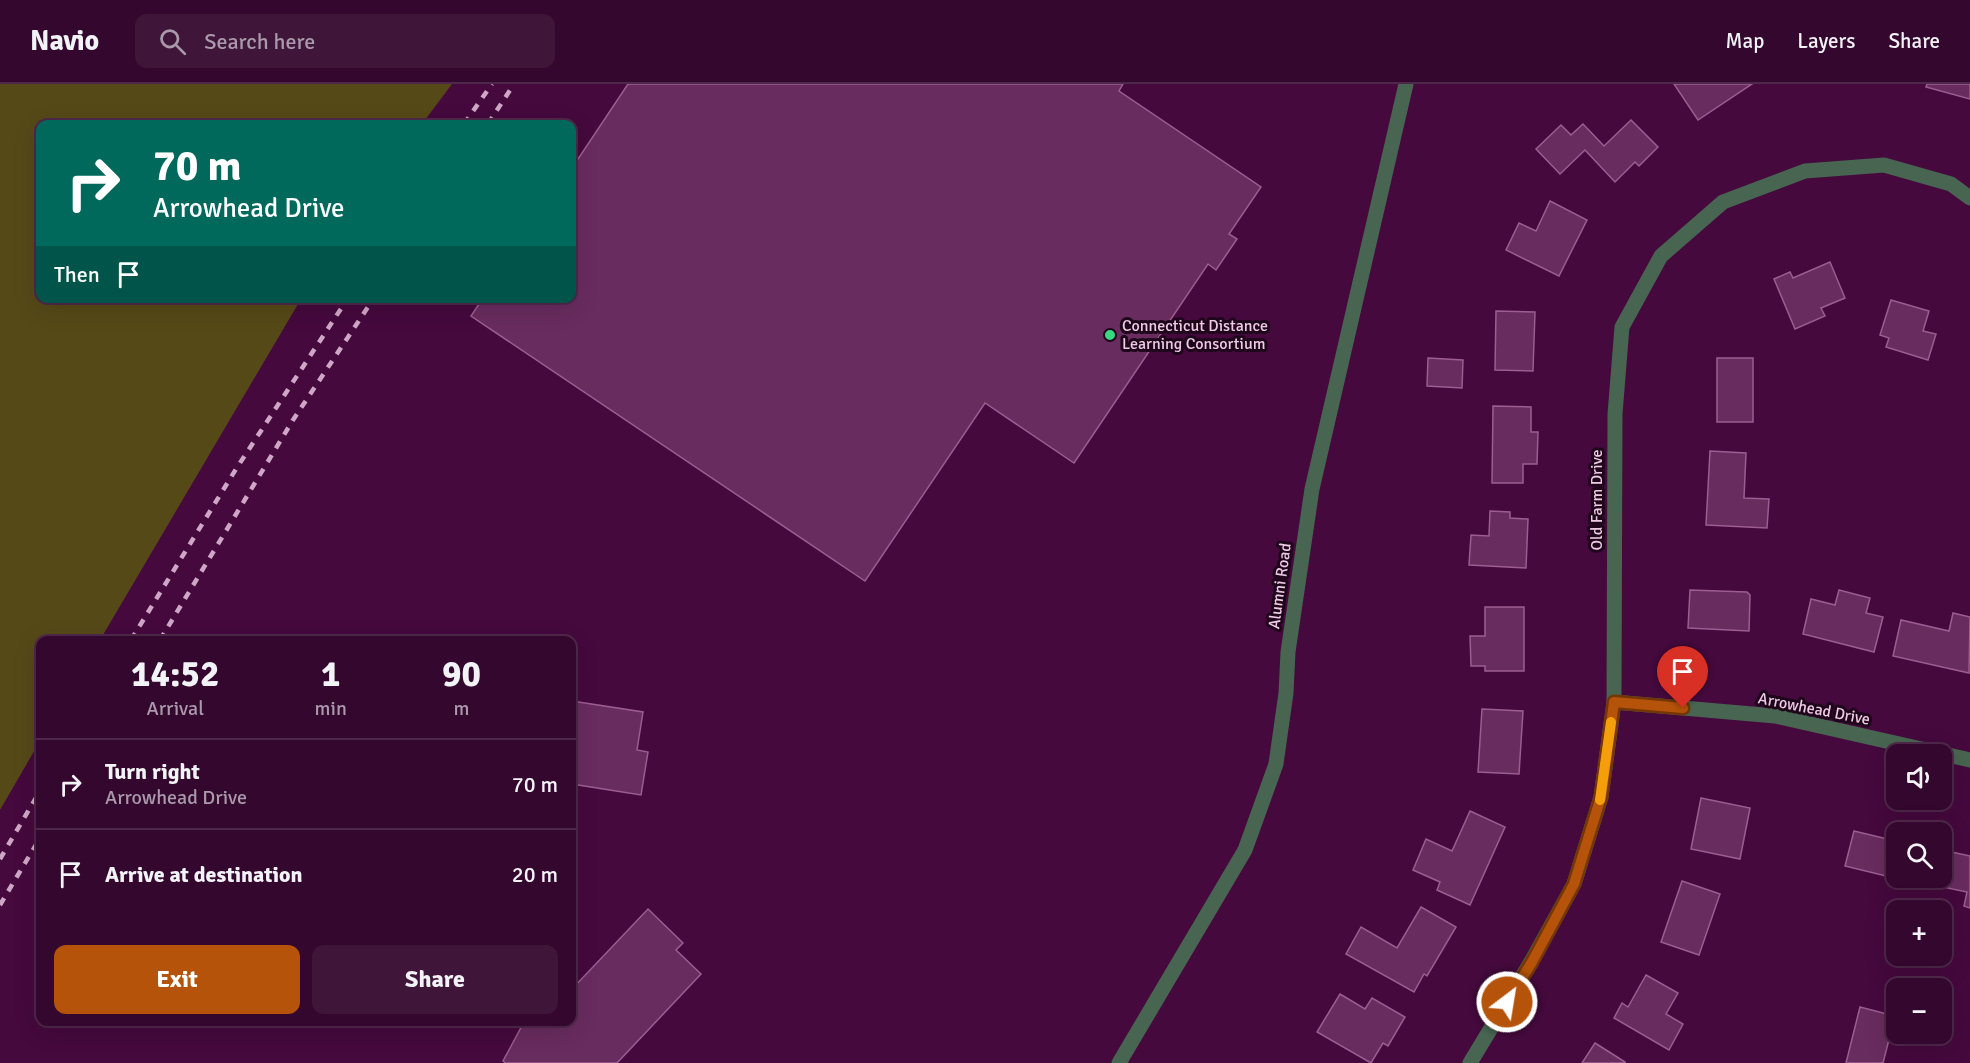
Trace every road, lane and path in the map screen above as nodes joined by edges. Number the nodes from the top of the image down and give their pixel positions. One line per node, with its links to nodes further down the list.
1 (1406, 84): 5 (street, Alumni Road)
2 (1970, 198): 3 (street, Old Farm Drive)
3 (1614, 702): 4 (street, Arrowhead Drive); 6 (street, Old Farm Drive)
4 (1970, 760)
5 (1119, 1063)
6 (1470, 1063)

